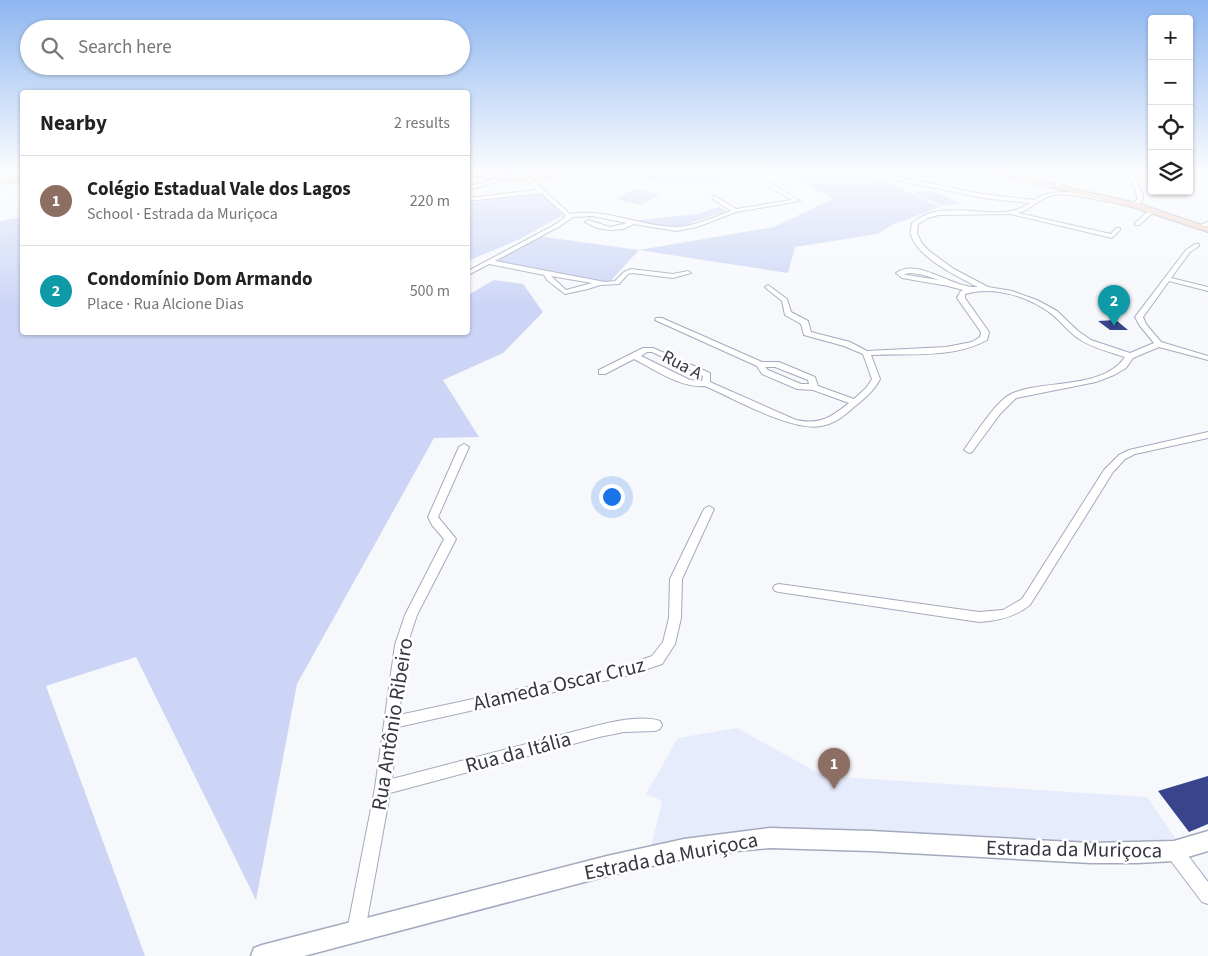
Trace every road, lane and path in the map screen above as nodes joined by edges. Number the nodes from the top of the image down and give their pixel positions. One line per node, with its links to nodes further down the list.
1 (568, 218): 16 (street)
2 (608, 218): 9 (street)
3 (716, 218): 9 (street)
4 (925, 218): 24 (street)
5 (1029, 218): 13 (street)
6 (1144, 218): 10 (street)
7 (1171, 218): 12 (main road)
8 (588, 222): 9 (street)
9 (633, 223)
10 (1137, 224)
11 (1208, 224): 12 (street)
12 (1198, 227): 14 (main road)
13 (1118, 229)
14 (1208, 230)
15 (1197, 245): 20 (street)
16 (488, 262): 17 (street); 19 (street)
17 (470, 271)
18 (688, 273): 21 (street)
19 (546, 274): 21 (street); 21 (street)
20 (1168, 279): 25 (street); 28 (street)
21 (599, 283)
22 (949, 284): 22 (street); 26 (street)
23 (768, 287): 29 (street)
24 (986, 289): 26 (street); 31 (street)
25 (1208, 289)
26 (969, 290): 29 (street)
27 (659, 320): 35 (street)
28 (1158, 344): 31 (street); 32 (street)
29 (866, 353): 35 (street)
30 (636, 356): 33 (street, Rua A); 34 (street, Rua A); 34 (street, Rua A)
31 (1130, 356): 38 (street)
32 (1208, 358)
33 (602, 372)
34 (706, 383): 35 (street)
35 (854, 402)
36 (1208, 435): 40 (street)
37 (464, 447): 41 (street, Rua Antônio Ribeiro)
38 (969, 450)
39 (709, 509): 41 (street, Alameda Oscar Cruz)
40 (779, 588)
41 (390, 723): 43 (street, Rua Antônio Ribeiro)
42 (655, 724): 43 (street, Rua da Itália)
43 (383, 788): 47 (street, Rua Antônio Ribeiro)
44 (1208, 841): 45 (street, Estrada da Muriçoca)
45 (1174, 851): 46 (street); 47 (street, Estrada da Muriçoca)
46 (1208, 896)
47 (356, 931): 48 (street, Estrada da Muriçoca)
48 (262, 956)

